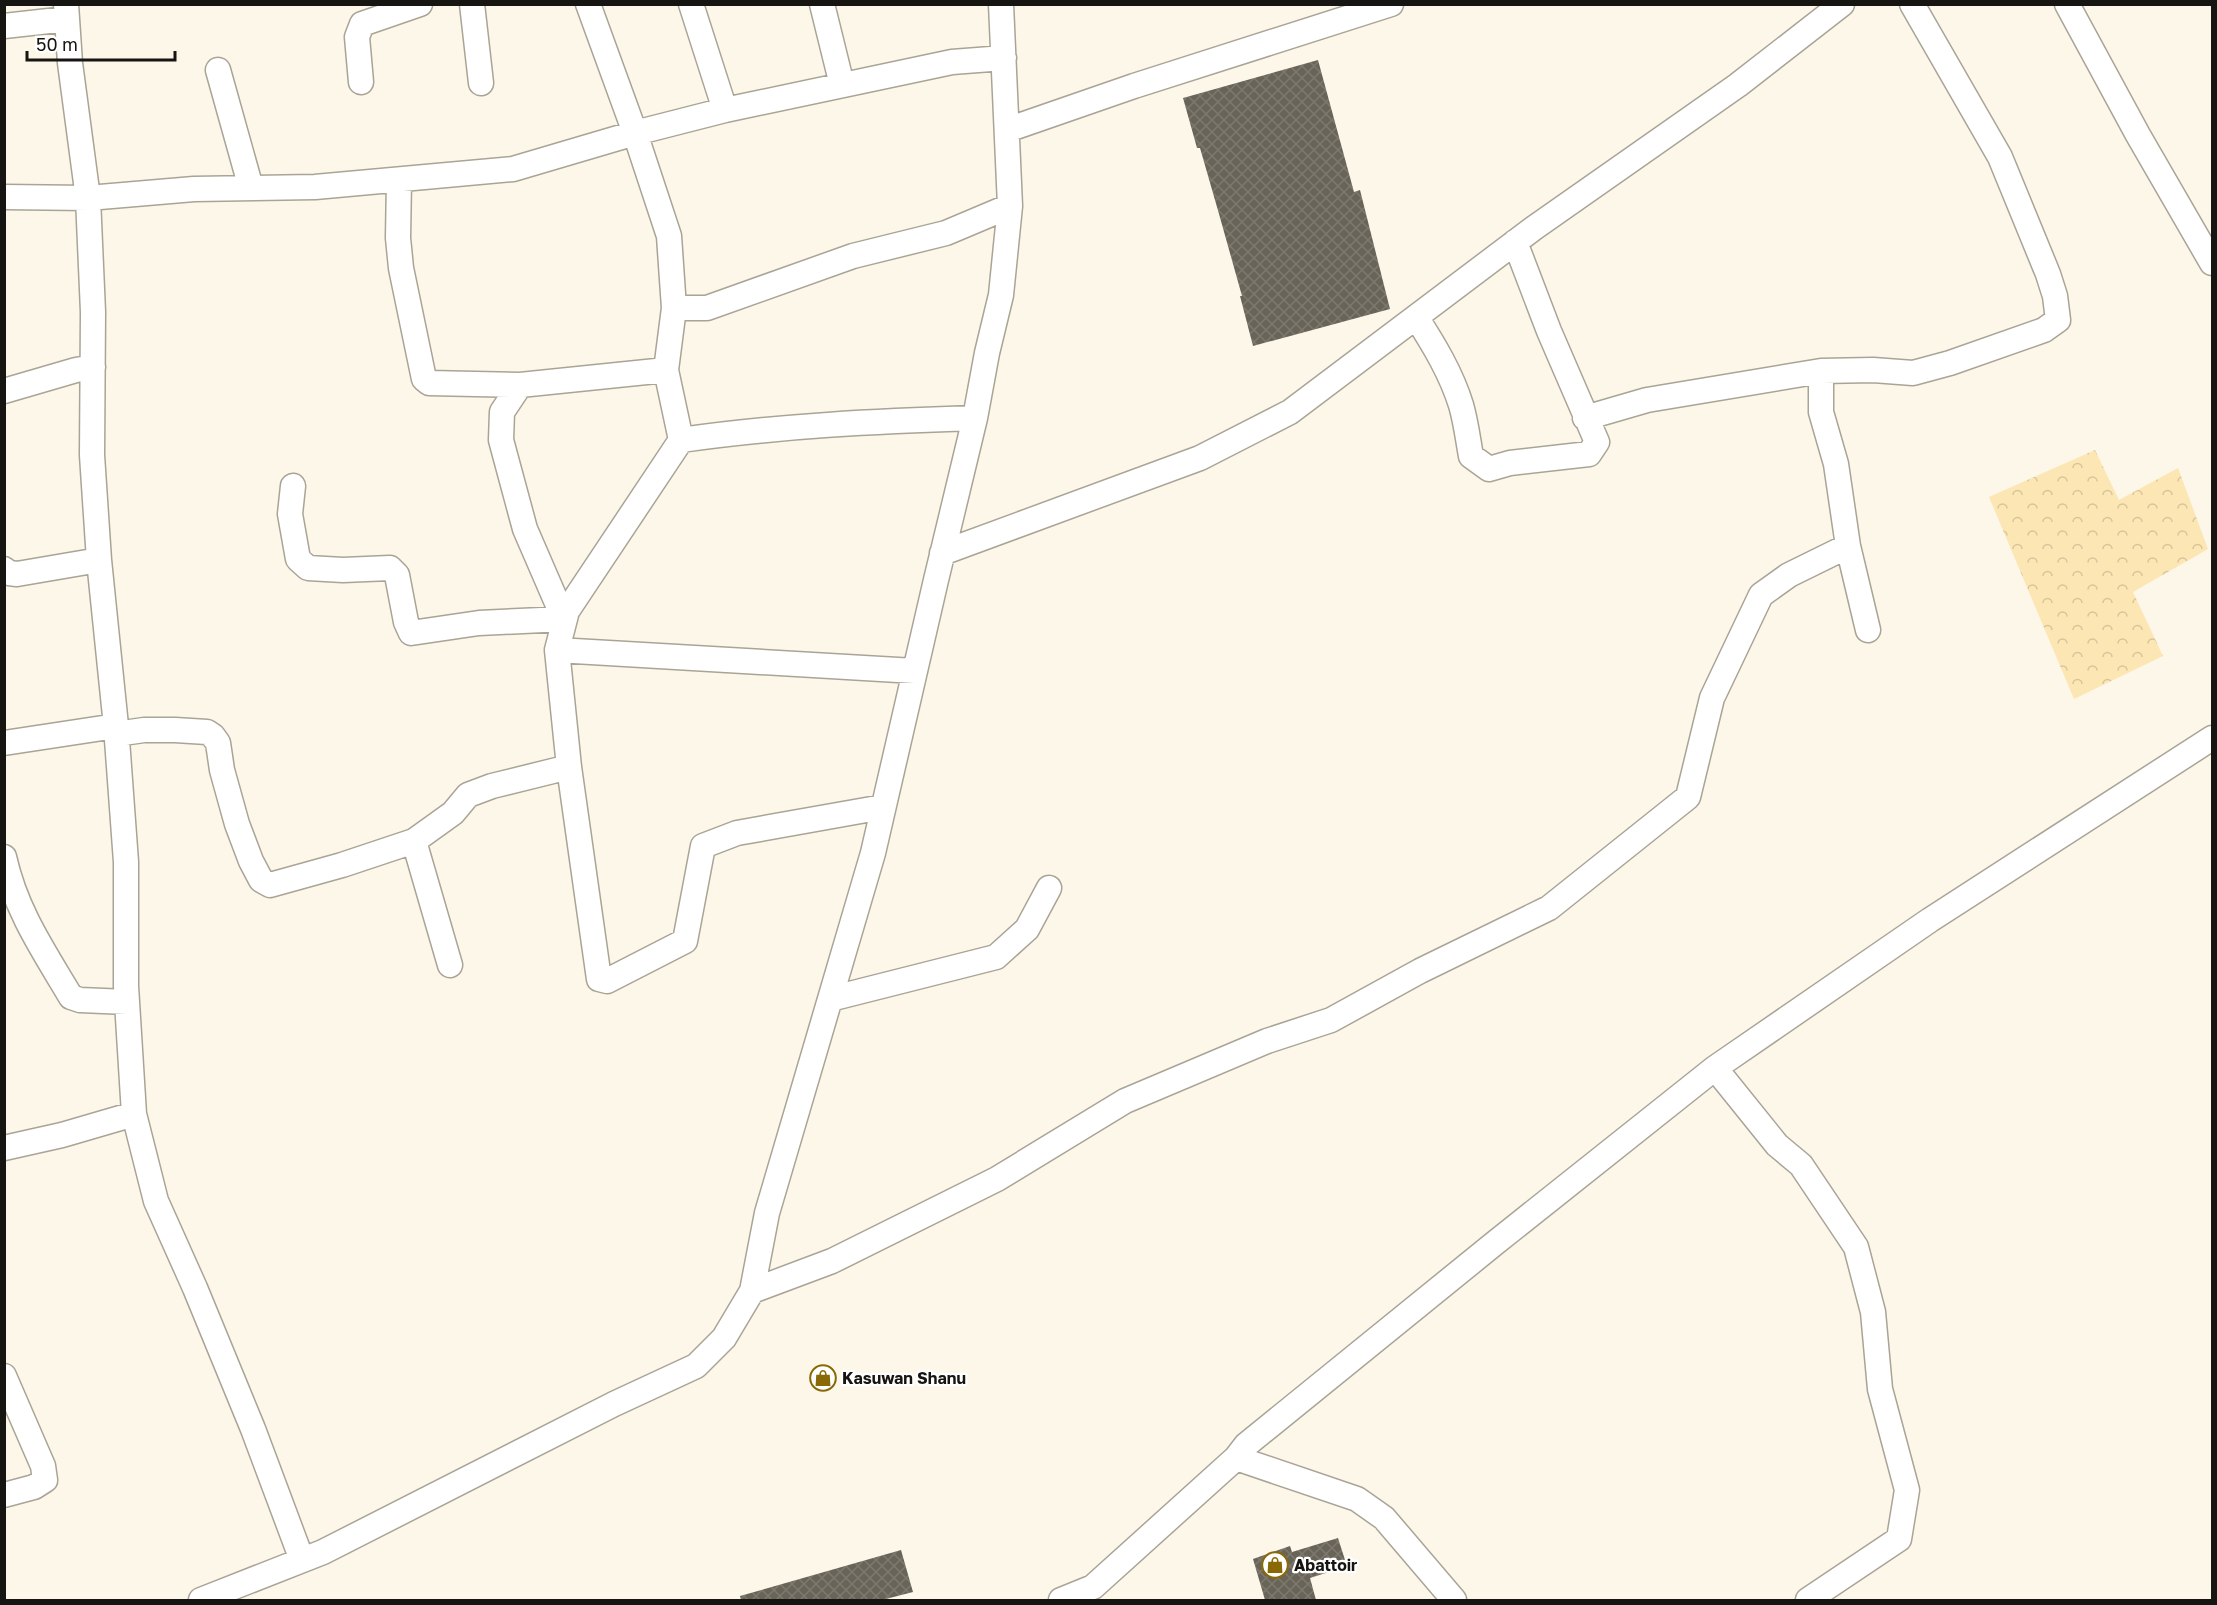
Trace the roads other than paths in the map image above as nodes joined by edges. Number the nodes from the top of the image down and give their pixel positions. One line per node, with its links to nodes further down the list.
1 (420, 4): 15 (street)
2 (472, 4): 16 (street)
3 (588, 4): 20 (street)
4 (691, 4): 18 (street)
5 (822, 4): 17 (street)
6 (1001, 4): 13 (street)
7 (1391, 4): 19 (street)
8 (1842, 4): 26 (street)
9 (1912, 4): 32 (street)
10 (2067, 4): 27 (street)
11 (66, 12): 12 (street); 24 (street)
12 (4, 26)
13 (1004, 58): 17 (street); 19 (street)
14 (218, 70): 22 (street)
15 (361, 82)
16 (482, 83)
17 (842, 85): 18 (street)
18 (725, 110): 20 (street)
19 (1007, 130): 25 (street)
20 (635, 133): 21 (street); 28 (street)
21 (399, 180): 22 (street); 33 (street)
22 (251, 188): 24 (street)
23 (4, 197): 24 (street)
24 (88, 198): 30 (street)
25 (1010, 206): 28 (street); 35 (street)
26 (1515, 242): 29 (street); 36 (street)
27 (2212, 263)
28 (674, 308): 31 (street)
29 (1416, 317): 36 (street); 40 (street)
30 (93, 368): 34 (street); 41 (street)
31 (666, 370): 33 (street); 37 (street)
32 (1821, 371): 36 (street); 39 (street)
33 (520, 385): 43 (street)
34 (4, 391)
35 (975, 418): 37 (street); 40 (street)
36 (1585, 418)
37 (681, 440): 43 (street)
38 (293, 486): 43 (street)
39 (1848, 546): 44 (street); 62 (street)
40 (942, 553): 46 (street)
41 (99, 560): 42 (street); 47 (street)
42 (4, 569)
43 (564, 619): 45 (street)
44 (1868, 630)
45 (557, 650): 46 (street); 50 (street)
46 (915, 671): 51 (street)
47 (116, 730): 49 (street); 52 (street); 58 (street)
48 (2212, 738): 59 (street)
49 (4, 743)
50 (569, 767): 51 (street); 52 (street)
51 (883, 807): 57 (street)
52 (414, 841): 56 (street)
53 (4, 857): 55 (street)
54 (1049, 888): 57 (street)
55 (15, 926): 58 (street)
56 (450, 965)
57 (830, 999): 62 (street)
58 (127, 1002): 60 (street)
59 (1715, 1068): 64 (street); 70 (street)
60 (134, 1114): 61 (street); 66 (street)
61 (4, 1148)
62 (752, 1291): 66 (street)
63 (4, 1376): 65 (street)
64 (1236, 1458): 68 (street); 69 (street)
65 (4, 1496)
66 (302, 1560): 67 (street)
67 (201, 1600)
68 (1061, 1600)
69 (1454, 1600)
70 (1808, 1600)

